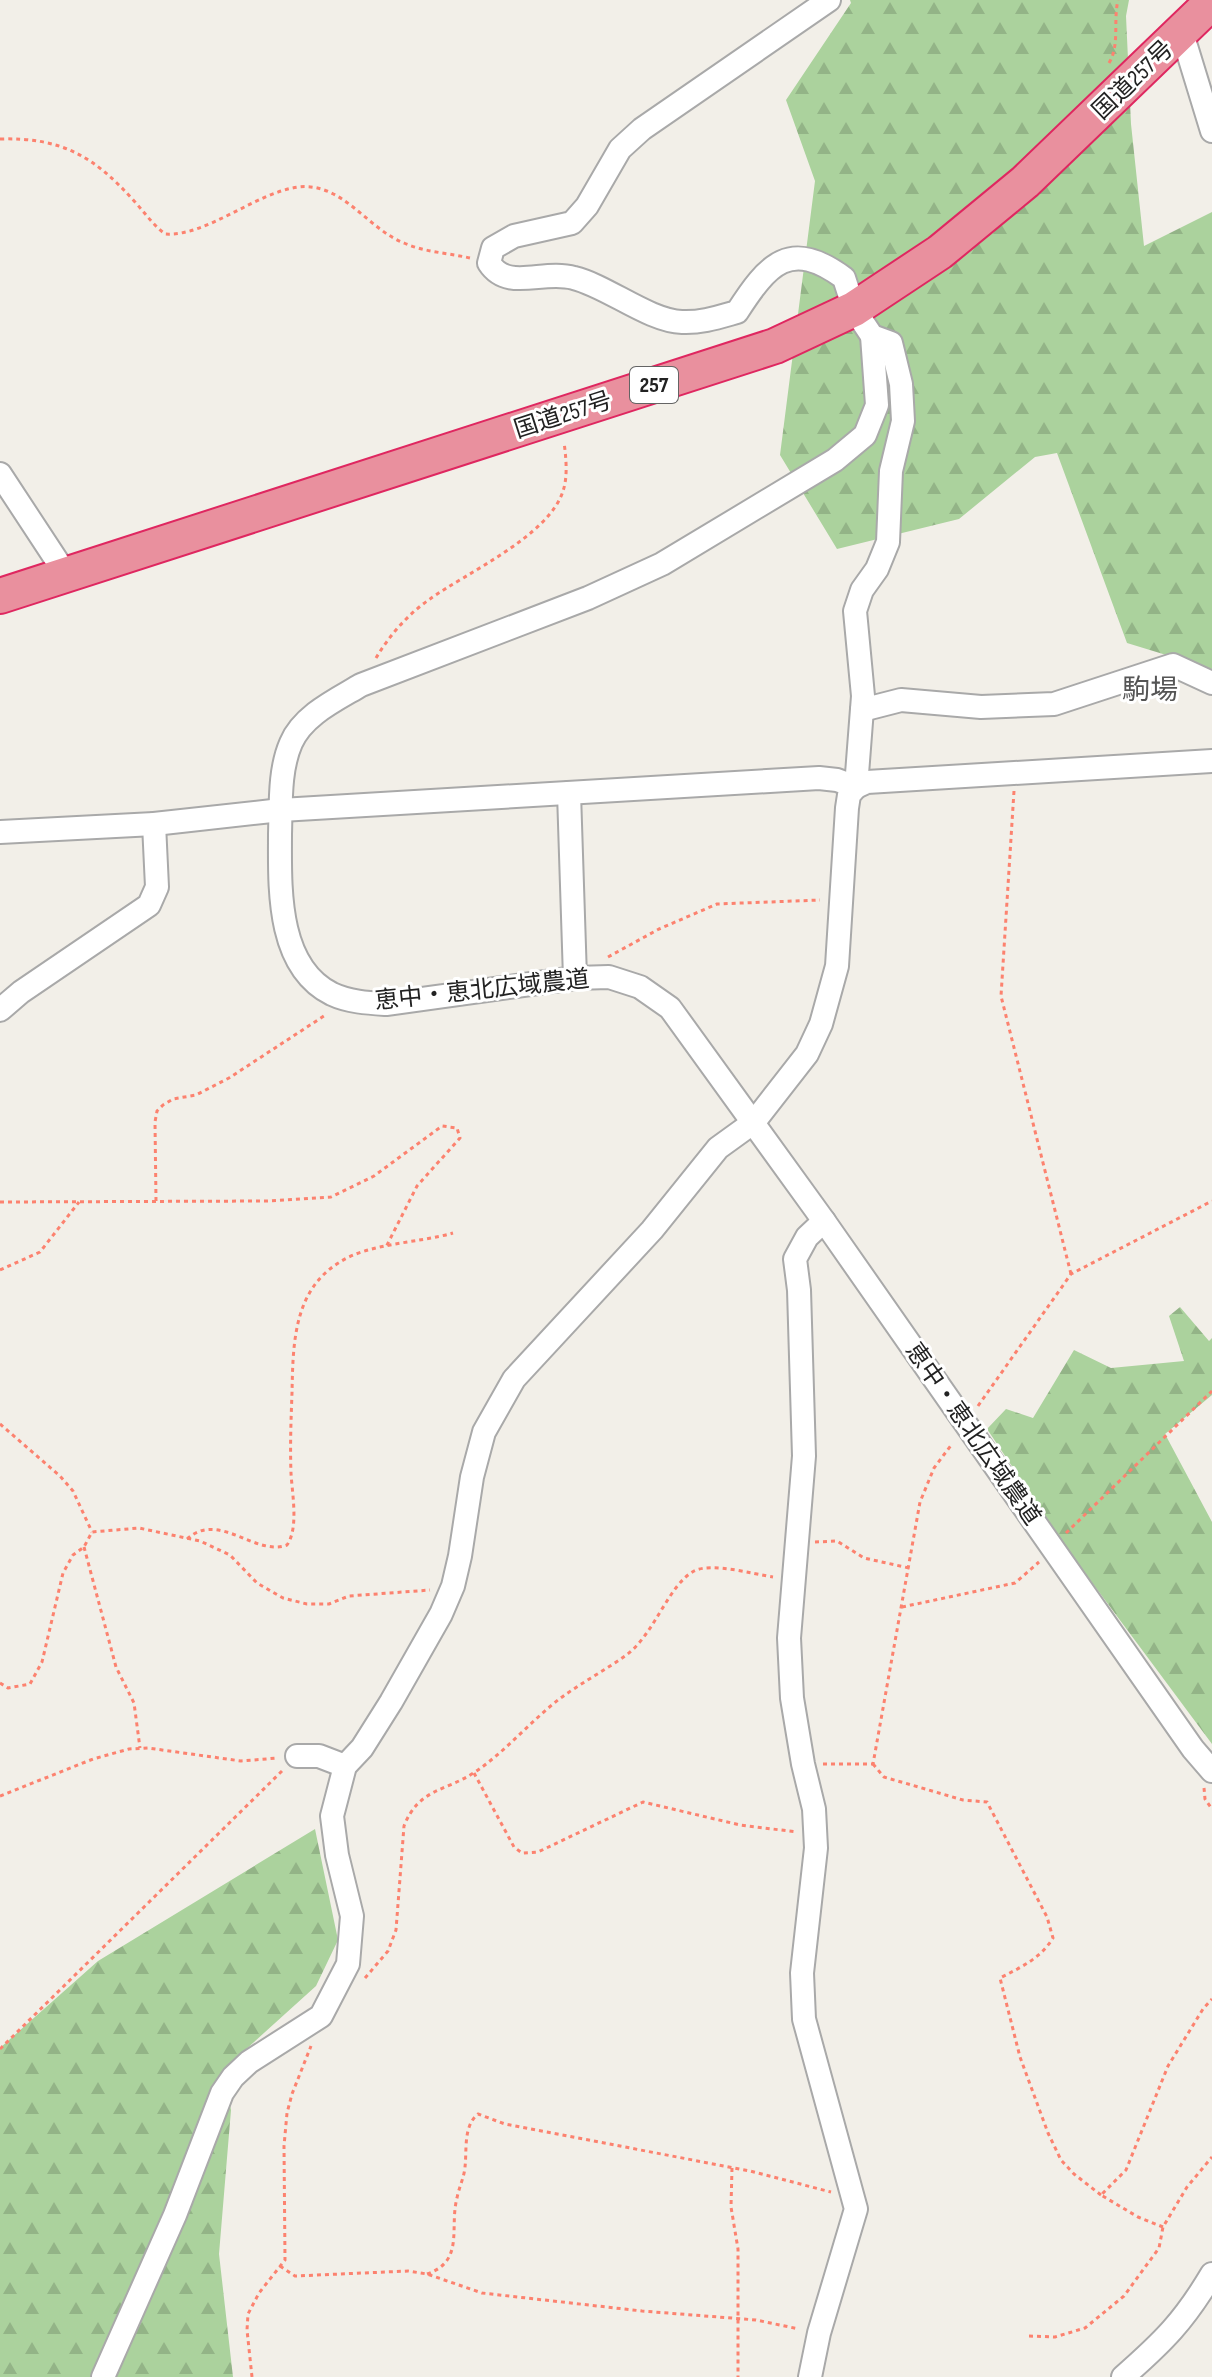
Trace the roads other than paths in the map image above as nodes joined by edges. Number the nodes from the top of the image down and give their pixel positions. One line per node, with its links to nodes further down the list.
1 (829, 0): 5 (street)
2 (1212, 2): 3 (highway, 国道257号 / 257)
3 (1182, 33): 4 (street); 5 (highway, 国道257号 / 257)
4 (1212, 131)
5 (863, 323): 7 (highway, 国道257号 / 257); 10 (street); 14 (street, 恵中・恵北広域農道)
6 (0, 474): 7 (street)
7 (67, 576): 8 (highway, 国道257号 / 257)
8 (0, 596)
9 (1212, 683): 10 (street)
10 (862, 710): 12 (street)
11 (1212, 761): 12 (street)
12 (856, 787): 13 (street); 19 (street)
13 (569, 793): 14 (street); 17 (street)
14 (281, 810): 15 (street); 17 (street, 恵中・恵北広域農道)
15 (154, 824): 16 (street); 18 (street)
16 (0, 832)
17 (575, 978): 19 (street, 恵中・恵北広域農道)
18 (0, 1010)
19 (754, 1122): 20 (street, 恵中・恵北広域農道); 22 (street)
20 (824, 1221): 23 (street, 恵中・恵北広域農道); 26 (street)
21 (297, 1756): 22 (street)
22 (345, 1766): 25 (street)
23 (1212, 1771)
24 (1212, 2274): 27 (street)
25 (103, 2377)
26 (810, 2377)
27 (1123, 2377)

